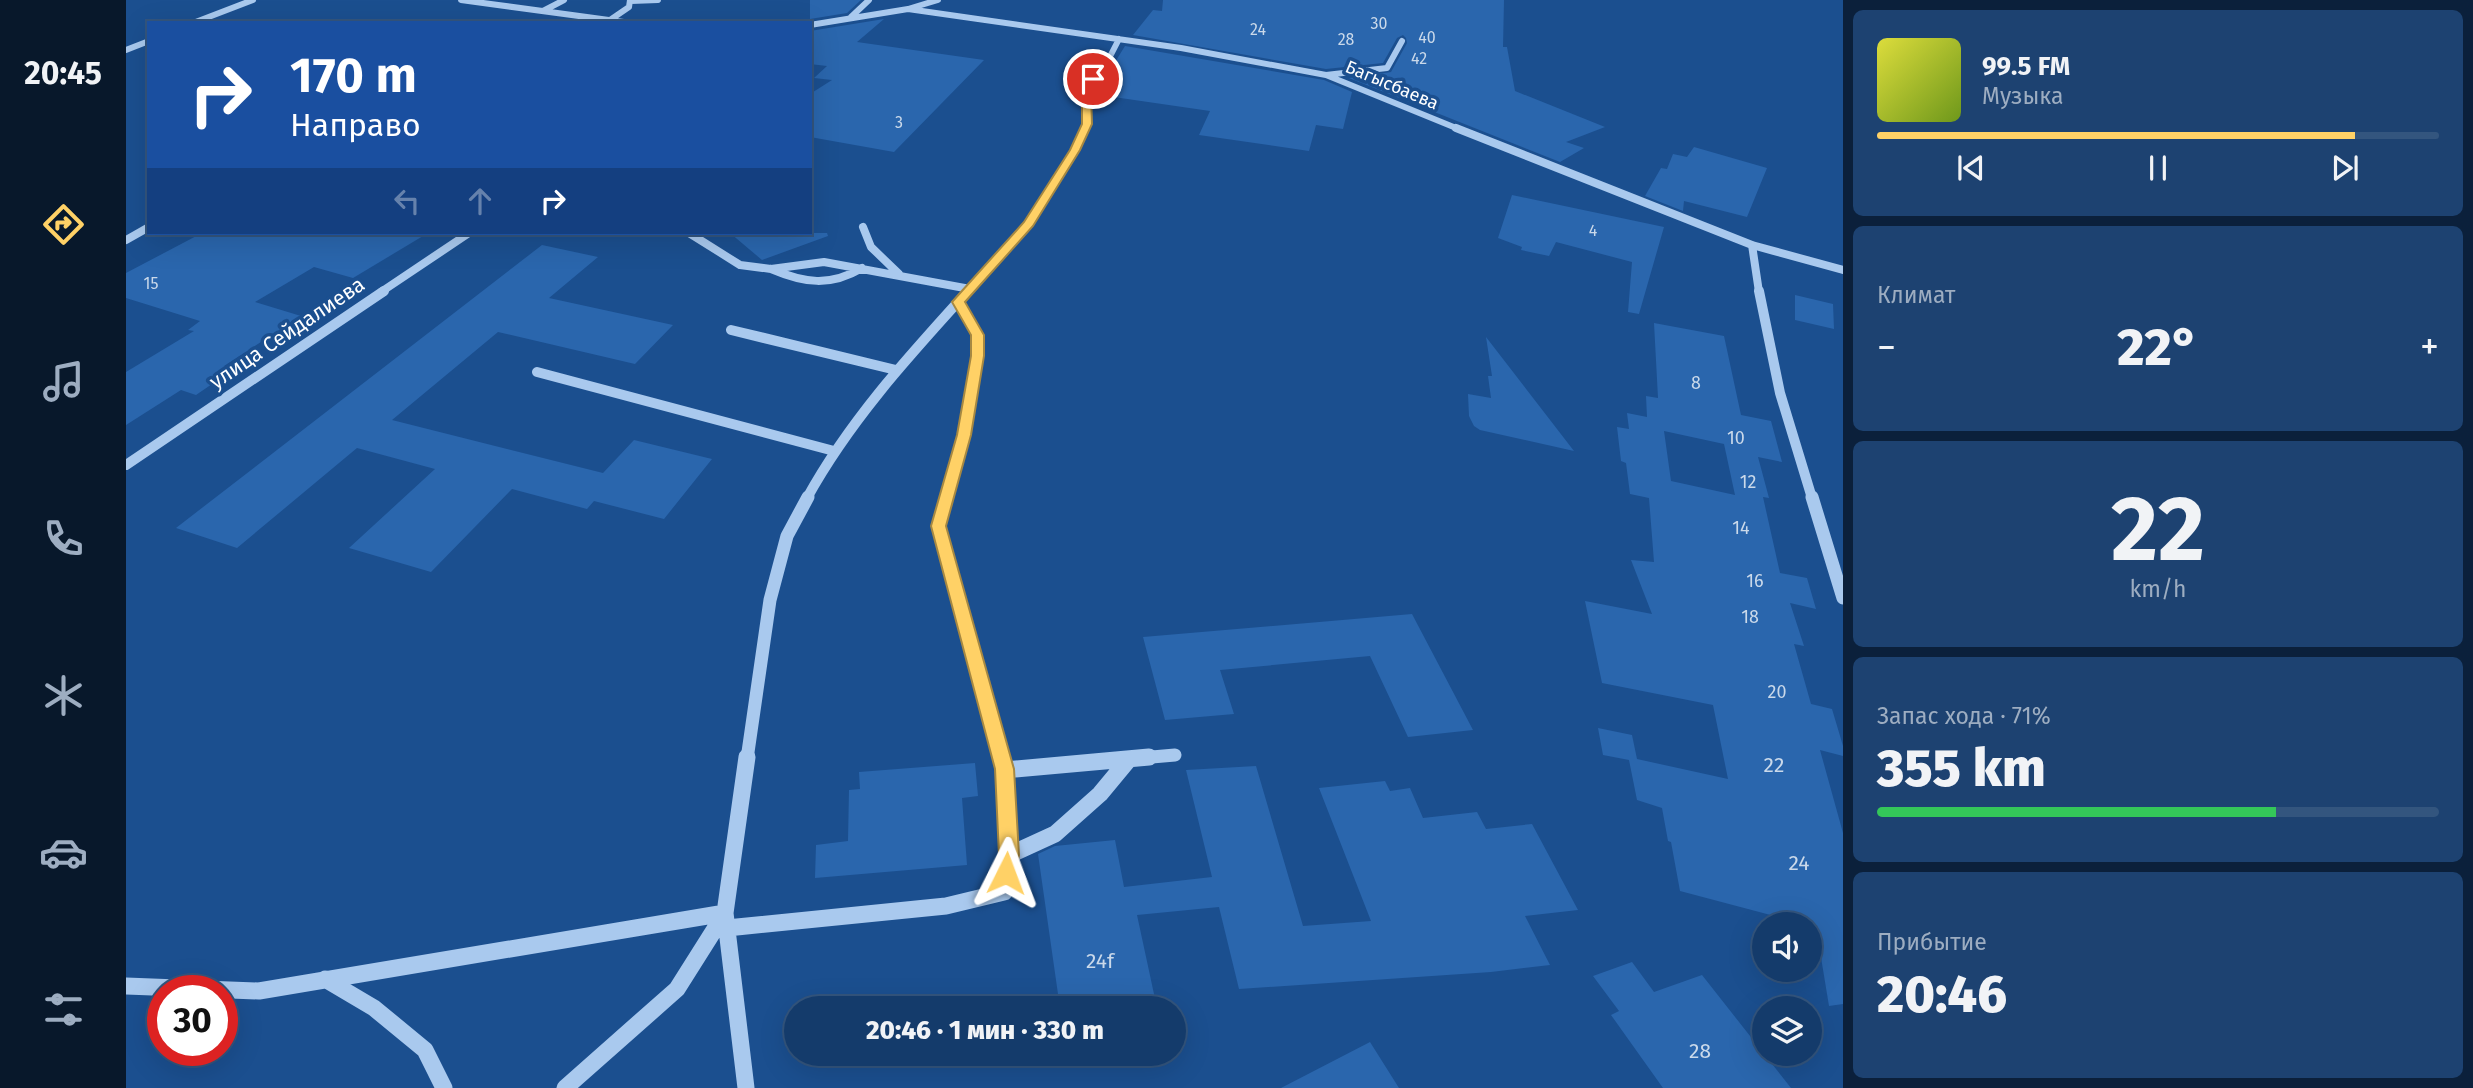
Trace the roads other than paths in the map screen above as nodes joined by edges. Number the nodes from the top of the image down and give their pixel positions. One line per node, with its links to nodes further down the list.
1 (253, 0): 13 (street)
2 (461, 0): 10 (street)
3 (564, 0): 10 (street)
4 (658, 0): 7 (street)
5 (869, 0): 11 (street)
6 (938, 0): 9 (street)
7 (646, 1): 8 (street)
8 (630, 3): 12 (lane)
9 (908, 9): 11 (street); 16 (street, Багысбаева)
10 (543, 11): 12 (street)
11 (848, 19): 15 (street)
12 (610, 20): 14 (street)
13 (198, 21)
14 (617, 21)
15 (812, 25)
16 (1119, 39): 20 (street, Багысбаева); 31 (lane)
17 (1402, 41): 20 (street)
18 (147, 42): 19 (street)
19 (126, 50)
20 (1326, 75): 26 (street, Багысбаева)
21 (863, 227): 30 (street)
22 (147, 228): 25 (street)
23 (466, 235): 37 (street, улица Сейдалиева)
24 (692, 235): 28 (street)
25 (126, 240)
26 (1752, 245): 29 (street, Багысбаева); 38 (street)
27 (862, 268): 28 (street); 28 (street); 30 (street)
28 (771, 269)
29 (1843, 270)
30 (899, 274): 31 (street)
31 (970, 289): 32 (lane)
32 (958, 302): 34 (lane); 41 (street)
33 (731, 330): 34 (street)
34 (896, 370): 36 (lane)
35 (537, 372): 36 (street)
36 (834, 451): 43 (lane)
37 (126, 465)
38 (1843, 598)
39 (1175, 755): 40 (street)
40 (1129, 759): 41 (street); 42 (lane)
41 (1005, 769): 42 (street)
42 (1009, 855): 43 (street)
43 (726, 921): 44 (street); 47 (lane); 48 (street)
44 (326, 979): 45 (street); 46 (street)
45 (126, 986)
46 (444, 1088)
47 (565, 1088)
48 (747, 1088)

